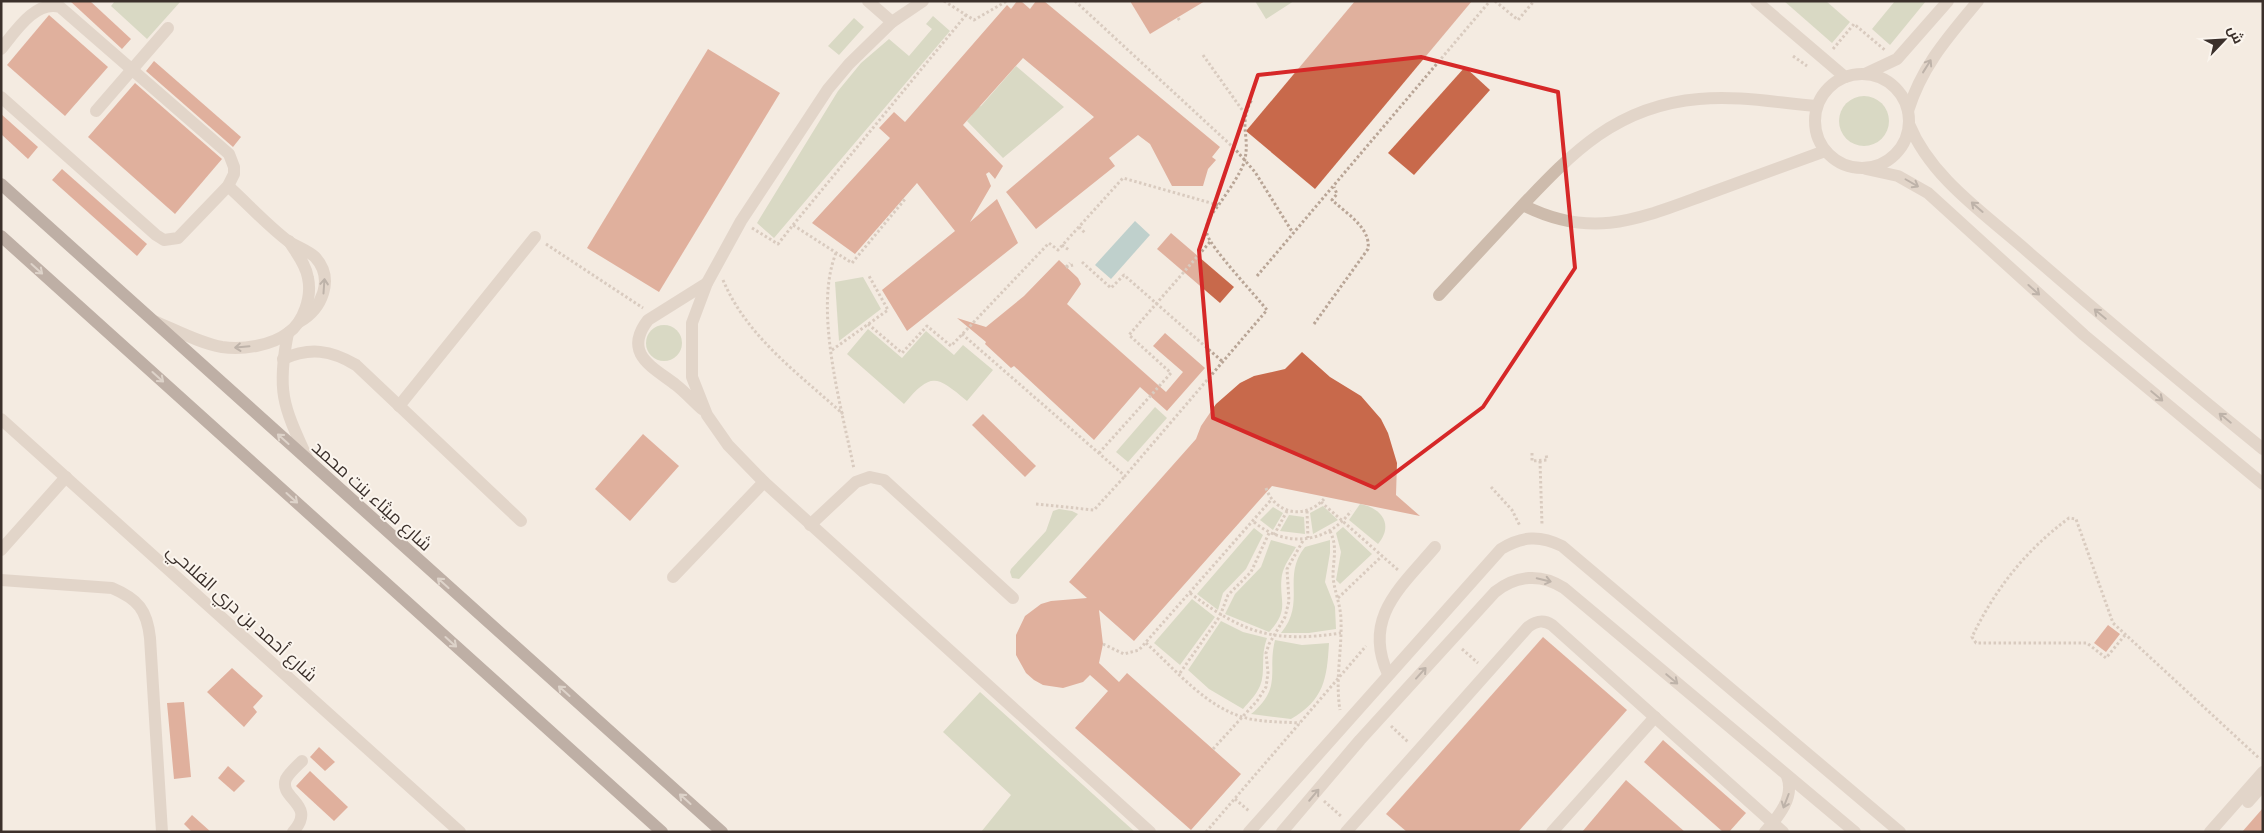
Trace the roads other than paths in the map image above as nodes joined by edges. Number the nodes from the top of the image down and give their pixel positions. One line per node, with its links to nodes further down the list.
1 (868, 1): 6 (street)
2 (922, 1): 6 (street)
3 (1756, 1): 11 (street)
4 (1948, 1): 10 (street)
5 (1978, 1): 15 (street, one-way to 5)
6 (892, 22): 24 (street)
7 (168, 28): 9 (street)
8 (1, 49): 9 (street)
9 (132, 69): 14 (street); 20 (street)
10 (1863, 74): 11 (street); 15 (street)
11 (1845, 77): 13 (street)
12 (1, 97): 20 (street)
13 (1817, 106): 17 (street); 21 (street)
14 (96, 111)
15 (1908, 111): 16 (street)
16 (1909, 124): 18 (street); 32 (street, one-way to 16)
17 (1825, 151): 18 (street); 21 (street)
18 (1866, 168): 36 (street, one-way to 36)
19 (1, 184): 26 (main road, شارع ميثاء بنت محمد)
20 (228, 186): 27 (street)
21 (1523, 205): 25 (street)
22 (1, 236): 55 (main road, one-way to 55)
23 (535, 237): 29 (street)
24 (707, 283): 30 (street); 30 (street)
25 (1439, 295)
26 (151, 319): 27 (street, one-way to 26); 33 (main road, شارع ميثاء بنت محمد, one-way to 26)
27 (293, 328): 28 (street)
28 (283, 359): 29 (street); 33 (street)
29 (399, 406): 37 (street)
30 (707, 415): 35 (street)
31 (1, 420): 34 (street, شارع أحمد بن دري الفلاحي)
32 (2263, 449)
33 (309, 462): 56 (main road, شارع ميثاء بنت محمد, one-way to 33)
34 (66, 477): 40 (street); 52 (street, شارع أحمد بن دري الفلاحي)
35 (764, 482): 38 (street); 41 (street)
36 (2263, 484)
37 (521, 521)
38 (810, 525): 43 (street); 57 (street)
39 (1435, 547): 44 (street)
40 (1, 550)
41 (673, 577)
42 (1, 580): 53 (street)
43 (1013, 598)
44 (1388, 674): 58 (street); 62 (street)
45 (1655, 717): 50 (street); 51 (street); 60 (street)
46 (302, 761): 54 (street)
47 (2263, 772): 63 (street)
48 (1787, 776): 51 (street, one-way to 51); 59 (street, one-way to 48); 61 (street)
49 (2263, 785): 64 (street)
50 (1349, 829)
51 (1774, 829)
52 (456, 830)
53 (162, 832)
54 (293, 832)
55 (662, 832)
56 (722, 832)
57 (1150, 832)
58 (1248, 832)
59 (1282, 832)
60 (1552, 832)
61 (1855, 832)
62 (1900, 832)
63 (2210, 832)
64 (2221, 832)

